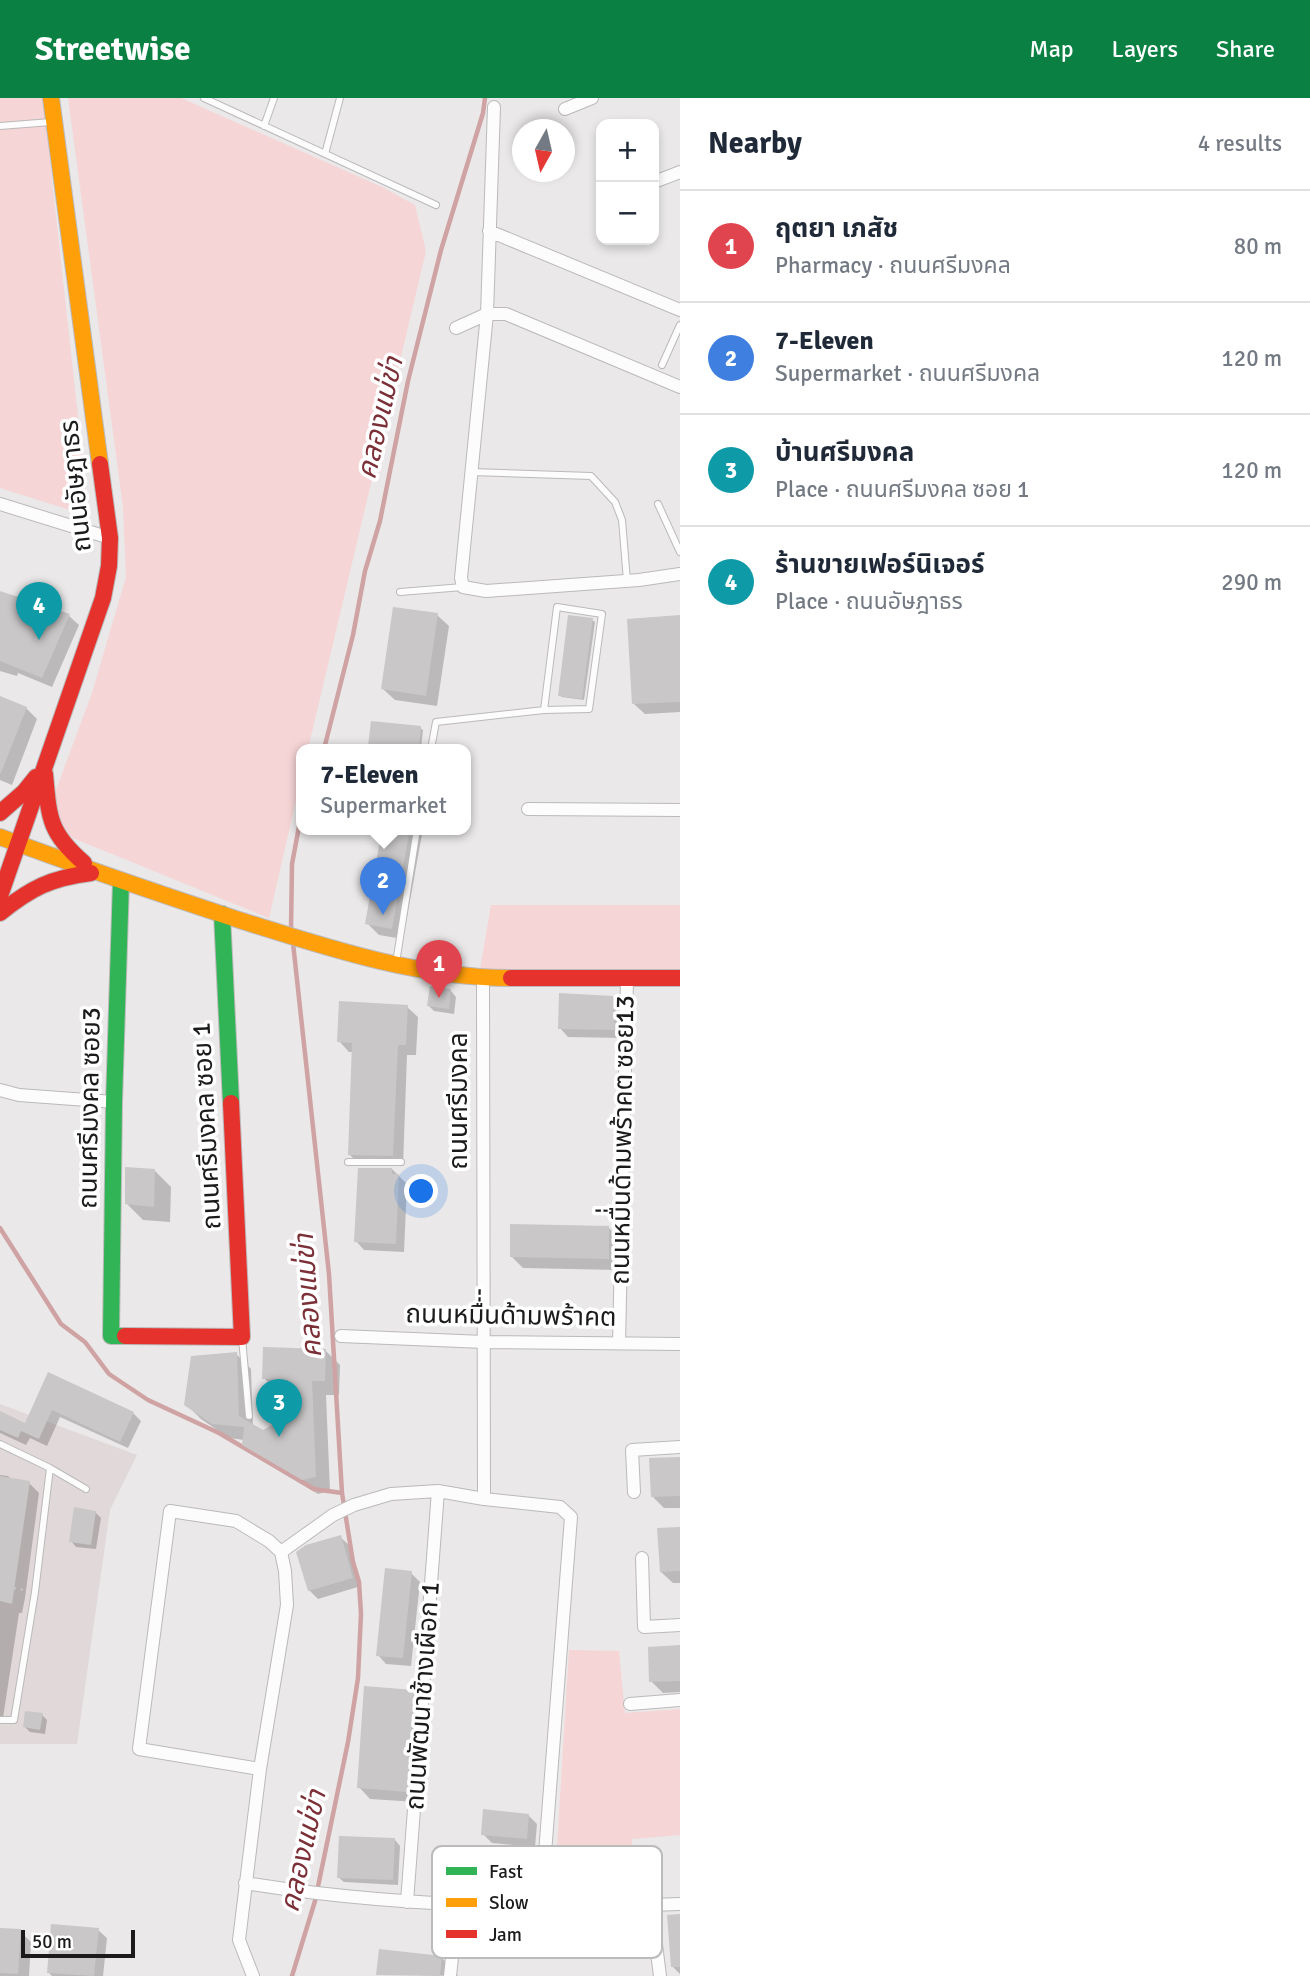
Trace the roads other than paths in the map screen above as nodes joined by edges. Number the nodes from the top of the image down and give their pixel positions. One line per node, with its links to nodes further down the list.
1 (51, 98): 8 (street, ถนนอัษฎาธร)
2 (204, 98): 9 (lane)
3 (274, 98): 9 (lane)
4 (340, 98): 11 (lane)
5 (592, 98): 7 (street)
6 (494, 107): 15 (street)
7 (565, 108)
8 (53, 122): 10 (lane); 25 (street, ถนนอัษฎาธร)
9 (264, 125): 11 (lane)
10 (0, 126)
11 (325, 154): 14 (lane)
12 (680, 172): 13 (street)
13 (659, 180)
14 (436, 205)
15 (489, 230): 16 (street); 17 (street)
16 (680, 310)
17 (486, 314): 19 (street); 21 (street); 22 (street)
18 (680, 325): 20 (lane)
19 (456, 328)
20 (662, 365)
21 (680, 387)
22 (471, 472): 28 (lane); 29 (street)
23 (659, 503): 26 (lane)
24 (0, 504): 25 (street)
25 (110, 538): 33 (street, ถนนอัษฎาธร)
26 (680, 552)
27 (680, 574): 28 (street)
28 (627, 581): 29 (street)
29 (463, 587): 30 (lane)
30 (400, 592)
31 (544, 710): 31 (lane); 32 (lane)
32 (432, 744)
33 (45, 766): 36 (street); 39 (street, ถนนอัษฎาธร); 40 (street)
34 (528, 809): 35 (street)
35 (680, 810)
36 (0, 813)
37 (416, 835): 45 (lane)
38 (0, 837): 39 (street)
39 (19, 842): 40 (street); 42 (street, ถนนอัษฎาธร)
40 (96, 873): 41 (street); 43 (street)
41 (121, 881): 44 (street); 50 (street, ถนนศรีมงคล ซอย3)
42 (0, 896)
43 (0, 913)
44 (222, 914): 45 (street); 54 (street, ถนนศรีมงคล ซอย 1)
45 (395, 965): 46 (street)
46 (483, 978): 48 (street); 55 (street, ถนนศรีมงคล)
47 (680, 978): 48 (street)
48 (627, 979): 56 (street, ถนนหมื่่นด้ามพร้าคต ซอย13)
49 (0, 1090): 50 (street)
50 (114, 1102): 54 (street, ถนนศรีมงคล ซอย3)
51 (348, 1162): 52 (lane)
52 (401, 1162)
53 (341, 1336): 55 (street, ถนนหมื่่นด้ามพร้าคต)
54 (242, 1337): 58 (lane)
55 (484, 1342): 56 (street, ถนนหมื่่นด้ามพร้าคต); 65 (street, ถนนศรีมงคล)
56 (619, 1343): 57 (street, ถนนหมื่่นด้ามพร้าคต)
57 (680, 1344)
58 (249, 1416)
59 (0, 1444): 61 (lane)
60 (680, 1447): 64 (street)
61 (50, 1468): 62 (lane); 71 (lane)
62 (86, 1489)
63 (438, 1491): 65 (street); 66 (street); 75 (street, ถนนพัฒนาช้างเผือก 1)
64 (634, 1492)
65 (484, 1499): 73 (street)
66 (281, 1552): 72 (street); 72 (street)
67 (642, 1558): 68 (street)
68 (680, 1625)
69 (680, 1700): 70 (street)
70 (630, 1704)
71 (0, 1720)
72 (260, 1769): 74 (street)
73 (546, 1846)
74 (245, 1883): 75 (street); 81 (street)
75 (407, 1902): 76 (street)
76 (432, 1902)
77 (680, 1904): 78 (street)
78 (662, 1905)
79 (452, 1958): 82 (street)
80 (658, 1958): 83 (street)
81 (253, 1976)
82 (450, 1976)
83 (660, 1976)

